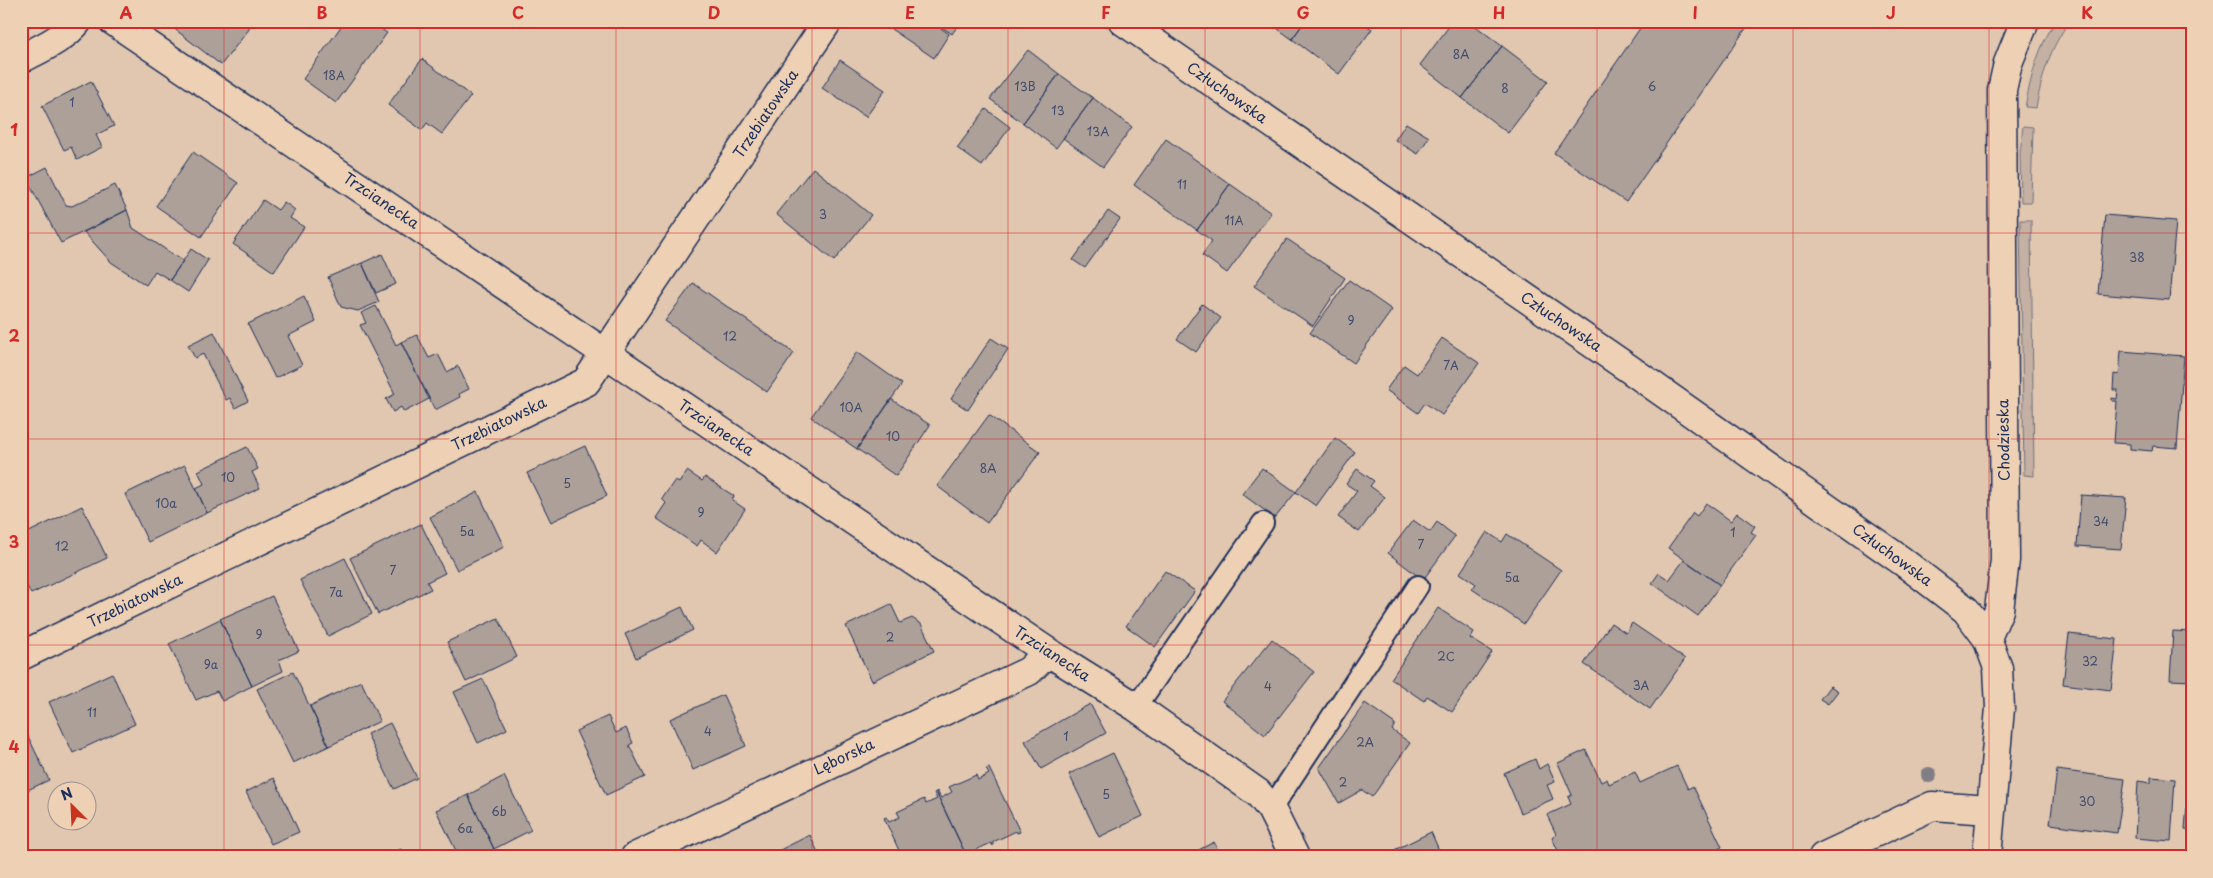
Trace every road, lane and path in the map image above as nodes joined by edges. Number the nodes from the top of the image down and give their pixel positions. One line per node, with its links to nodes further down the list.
1 (78, 21): 6 (street)
2 (113, 21): 7 (street, Trzcianecka)
3 (828, 21): 7 (street, Trzebiatowska)
4 (1123, 21): 10 (street, Człuchowska)
5 (2025, 21): 10 (street, Chodzieska)
6 (21, 59)
7 (606, 353): 11 (street, Trzcianecka); 12 (street, Trzebiatowska)
8 (1263, 523): 13 (lane)
9 (1418, 586): 14 (lane)
10 (1987, 638): 15 (street)
11 (1048, 652): 13 (street, Trzcianecka); 16 (street, Lęborska)
12 (21, 656)
13 (1136, 707): 14 (street, Trzcianecka)
14 (1271, 809): 17 (street, Trzcianecka)
15 (1990, 810): 18 (street); 19 (street)
16 (635, 857)
17 (1296, 857)
18 (1823, 857)
19 (1987, 857)

